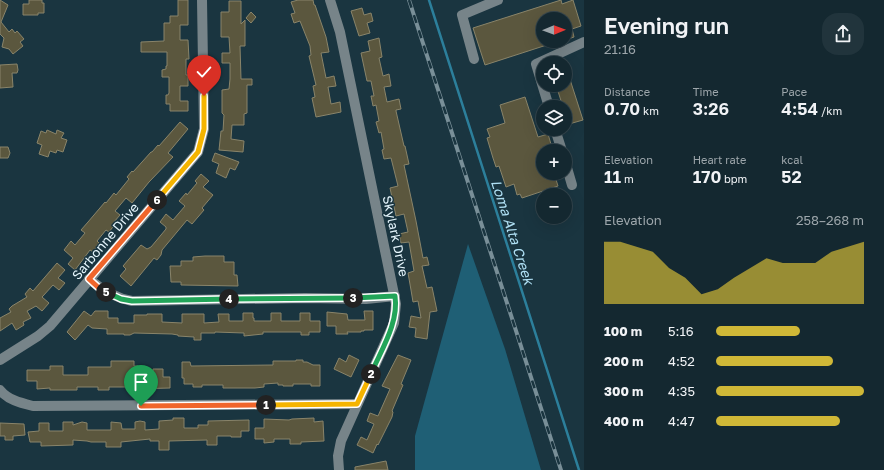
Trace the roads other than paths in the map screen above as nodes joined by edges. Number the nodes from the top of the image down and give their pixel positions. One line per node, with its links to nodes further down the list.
1 (202, 0): 9 (street, Sarbonne Drive)
2 (330, 0): 10 (street, Skylark Drive)
3 (498, 0): 5 (street)
4 (584, 42): 6 (street)
5 (474, 59)
6 (547, 100)
7 (571, 180): 8 (street)
8 (572, 185)
9 (89, 279): 10 (street); 11 (street, Sarbonne Drive)
10 (395, 296): 13 (street, Skylark Drive)
11 (0, 360)
12 (0, 390): 13 (street)
13 (357, 404): 14 (street, Skylark Drive)
14 (339, 470)

